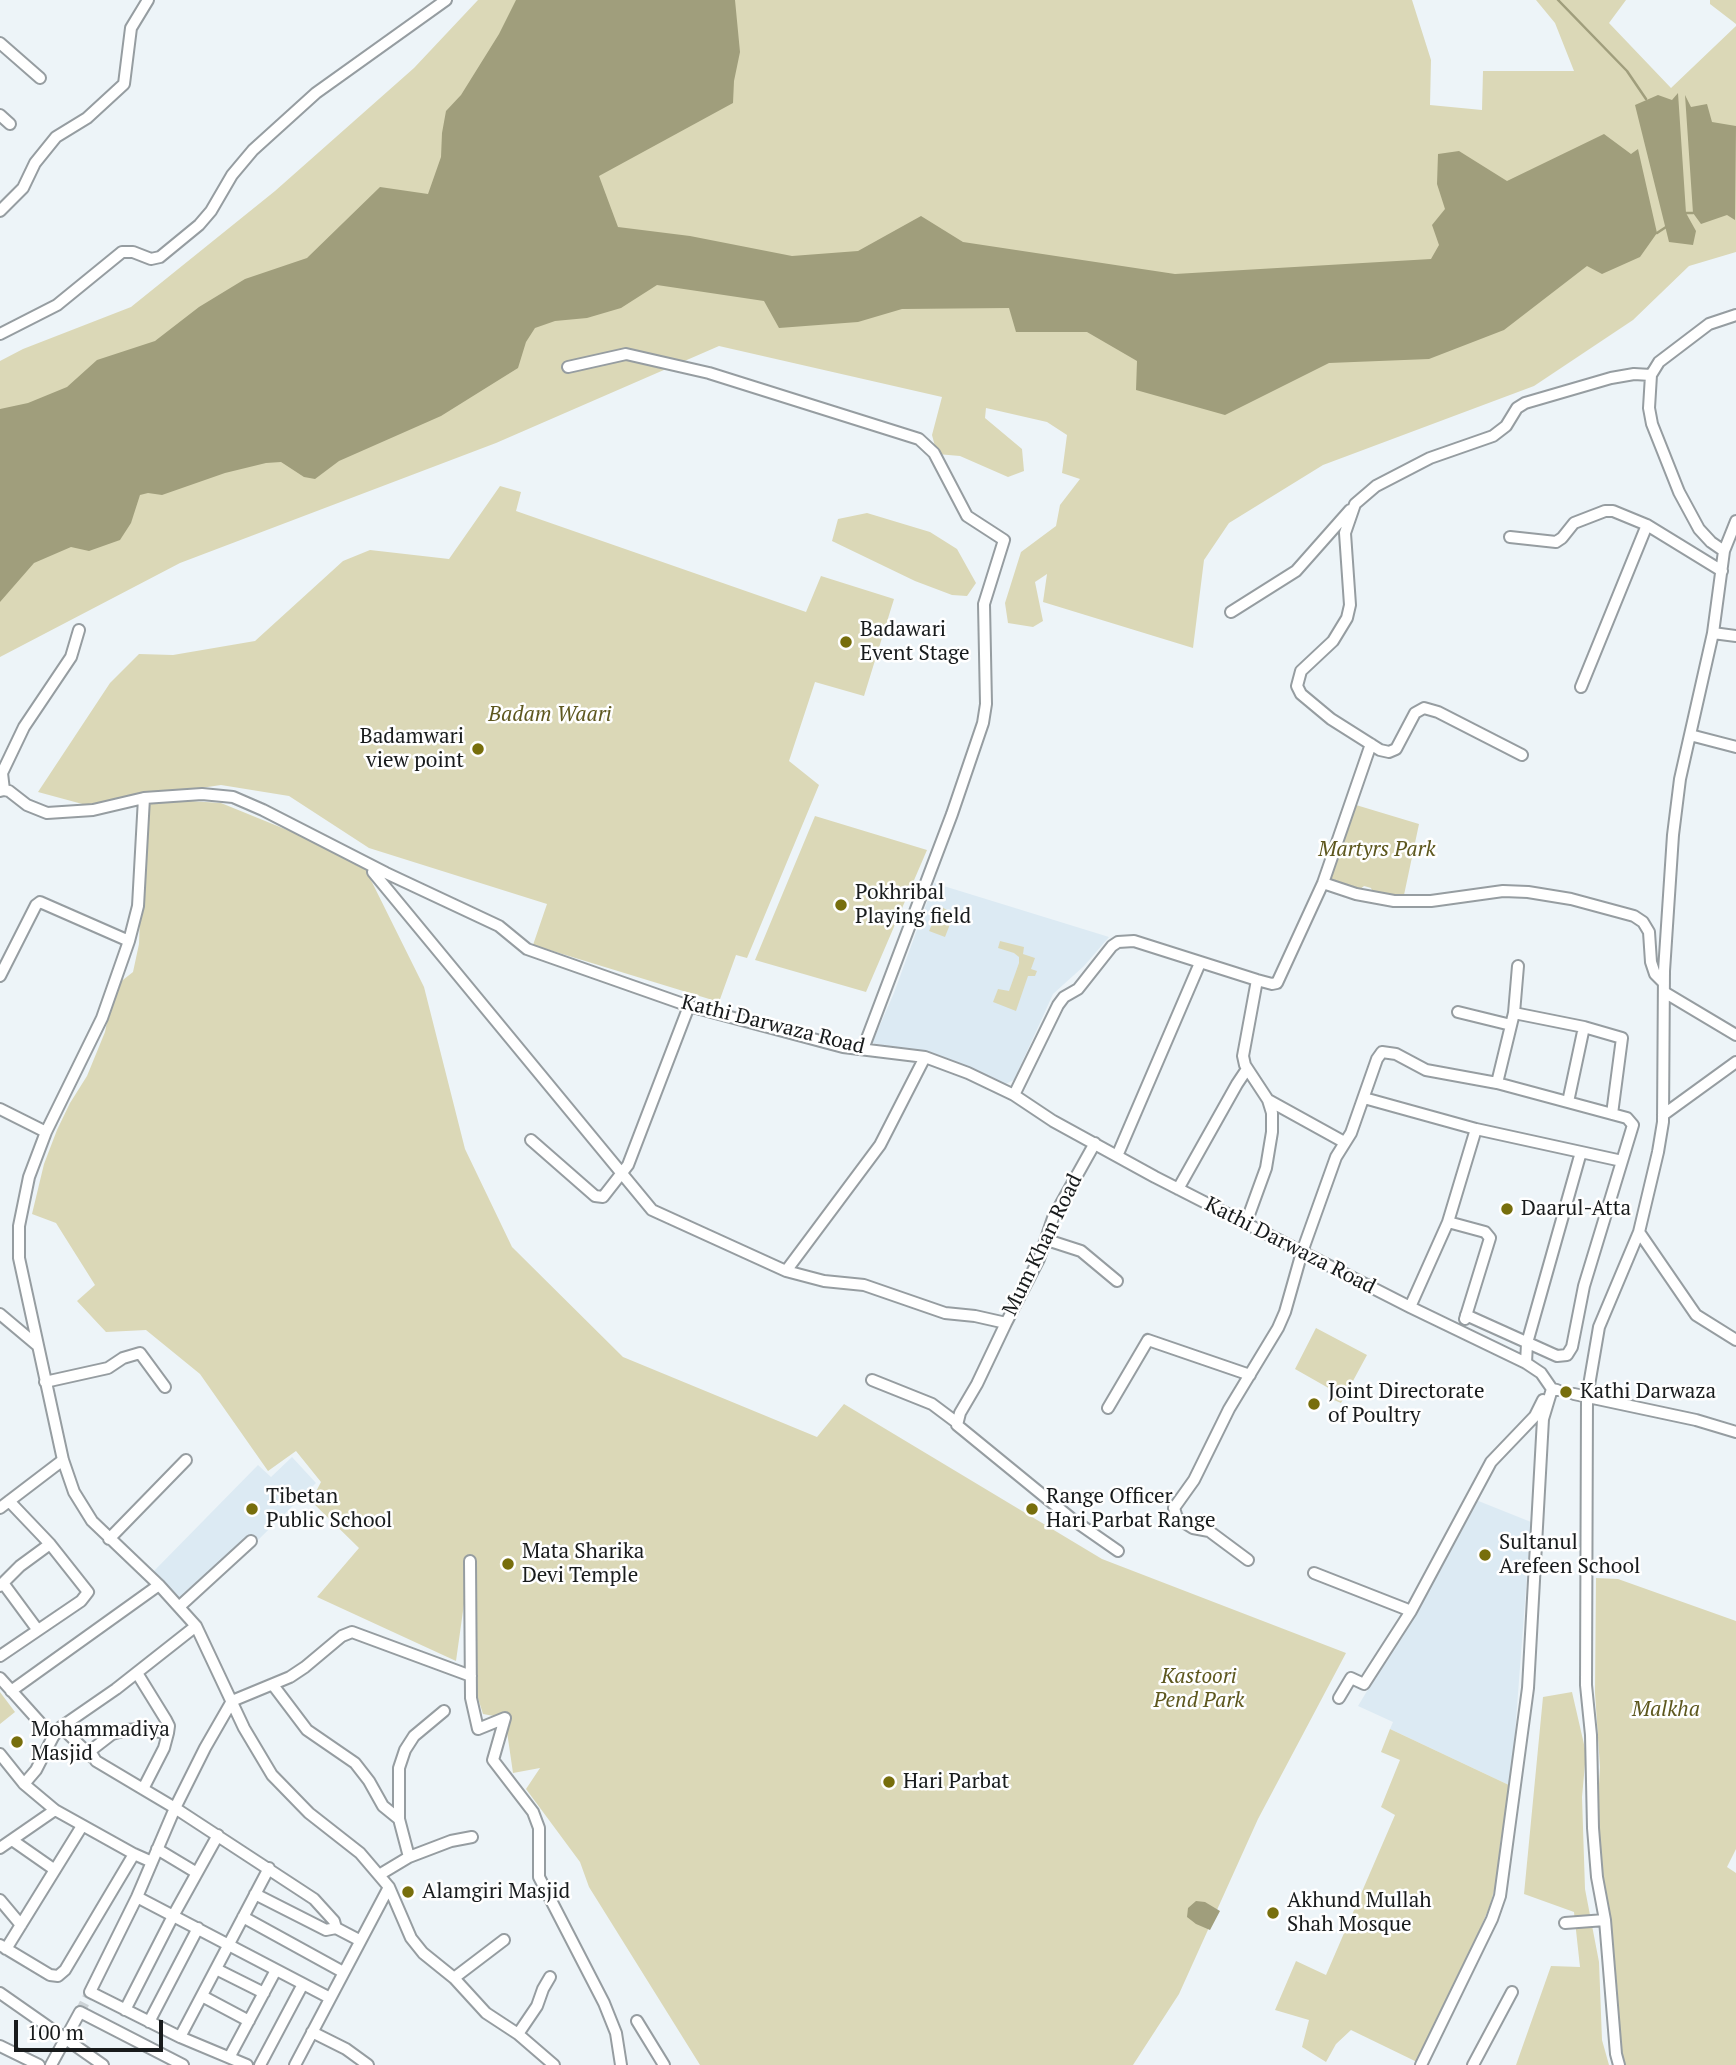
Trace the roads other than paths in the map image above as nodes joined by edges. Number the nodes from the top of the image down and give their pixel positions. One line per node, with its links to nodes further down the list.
1 (148, 0): 7 (street)
2 (446, 0): 9 (street)
3 (0, 43): 4 (street)
4 (40, 78)
5 (0, 115): 6 (street)
6 (10, 124)
7 (0, 211)
8 (1736, 315): 11 (street)
9 (0, 334)
10 (568, 367): 44 (street)
11 (1651, 375): 12 (street); 16 (street)
12 (1355, 504): 18 (street); 24 (street)
13 (1736, 521): 16 (street)
14 (1647, 525): 15 (street); 17 (street); 22 (street)
15 (1510, 537)
16 (1724, 551): 17 (street)
17 (1721, 571): 20 (street)
18 (1231, 612)
19 (79, 630): 27 (street)
20 (1713, 634): 21 (street); 23 (street)
21 (1736, 636)
22 (1581, 687)
23 (1690, 735): 25 (street); 37 (street)
24 (1371, 744): 26 (street); 31 (street)
25 (1736, 747)
26 (1522, 755)
27 (1, 773): 28 (street)
28 (2, 791): 29 (street, Kathi Darwaza Road)
29 (144, 798): 32 (street); 38 (street, Kathi Darwaza Road)
30 (373, 872): 64 (street, Mum Khan Road)
31 (1323, 883): 36 (street); 37 (street)
32 (129, 942): 35 (street); 57 (street)
33 (1200, 963): 36 (street); 49 (street); 62 (street)
34 (1518, 966): 40 (street)
35 (0, 976)
36 (1257, 980): 47 (street)
37 (1664, 987): 43 (street); 55 (street)
38 (689, 1006): 44 (street, Kathi Darwaza Road); 64 (street)
39 (1458, 1012): 41 (street)
40 (1514, 1013): 41 (street); 42 (street)
41 (1511, 1025): 48 (street)
42 (1584, 1027): 52 (street); 54 (street)
43 (1736, 1035)
44 (863, 1049): 45 (street, Kathi Darwaza Road)
45 (925, 1057): 49 (street, Kathi Darwaza Road); 71 (street)
46 (1736, 1062): 55 (street)
47 (1247, 1069): 51 (street); 65 (street)
48 (1497, 1083): 50 (street); 52 (street)
49 (1014, 1096): 60 (street, Kathi Darwaza Road)
50 (1364, 1098): 56 (street); 59 (street)
51 (1268, 1100): 59 (street); 67 (street)
52 (1568, 1102): 54 (street)
53 (0, 1109): 57 (street)
54 (1612, 1114): 63 (street)
55 (1663, 1115): 68 (street)
56 (1476, 1129): 61 (street); 66 (street)
57 (46, 1132): 80 (street)
58 (531, 1140): 64 (street)
59 (1344, 1142): 70 (street)
60 (1095, 1143): 62 (street, Kathi Darwaza Road); 69 (street, Mum Khan Road)
61 (1581, 1152): 63 (street); 79 (street)
62 (1117, 1156): 65 (street, Kathi Darwaza Road)
63 (1622, 1161): 79 (street)
64 (622, 1174): 71 (street, Mum Khan Road)
65 (1178, 1188): 67 (street, Kathi Darwaza Road)
66 (1448, 1222): 73 (street); 75 (street)
67 (1246, 1223): 70 (street, Kathi Darwaza Road)
68 (1639, 1232): 78 (street); 88 (street)
69 (1047, 1240): 72 (street); 76 (street, Mum Khan Road)
70 (1302, 1252): 73 (street, Kathi Darwaza Road); 82 (street)
71 (786, 1271): 76 (street, Mum Khan Road)
72 (1117, 1280)
73 (1410, 1307): 77 (street, Kathi Darwaza Road)
74 (0, 1314): 80 (street)
75 (1466, 1315): 77 (street); 79 (street)
76 (1006, 1323): 90 (street)
77 (1460, 1331): 81 (street, Kathi Darwaza Road)
78 (1736, 1340)
79 (1527, 1343): 81 (street)
80 (38, 1346): 84 (street)
81 (1526, 1363): 86 (street, Kathi Darwaza Road)
82 (1250, 1375): 89 (street); 99 (street)
83 (872, 1380): 90 (street)
84 (46, 1382): 85 (street); 92 (street)
85 (165, 1387)
86 (1553, 1388): 105 (street); 188 (street)
87 (1574, 1394): 88 (street)
88 (1587, 1397): 91 (street); 147 (street)
89 (1108, 1408)
90 (956, 1422): 98 (street)
91 (1736, 1432)
92 (63, 1460): 94 (street); 95 (street)
93 (186, 1460): 95 (street)
94 (5, 1505): 97 (street)
95 (109, 1539): 103 (street)
96 (251, 1541): 104 (street)
97 (50, 1544): 102 (street); 107 (street)
98 (1118, 1551)
99 (1248, 1560)
100 (470, 1561): 110 (street)
101 (1314, 1573): 105 (street)
102 (1, 1584): 107 (street)
103 (159, 1585): 104 (street); 113 (street)
104 (180, 1606): 106 (street)
105 (1411, 1611): 114 (street)
106 (196, 1626): 109 (street); 115 (street)
107 (37, 1629): 108 (street)
108 (0, 1656)
109 (137, 1673): 117 (street); 118 (street)
110 (471, 1676): 112 (street); 186 (street)
111 (0, 1678): 113 (street)
112 (273, 1685): 115 (street); 127 (street)
113 (11, 1691): 119 (street)
114 (1339, 1698)
115 (232, 1701): 125 (street); 140 (street)
116 (444, 1711): 127 (street)
117 (61, 1727): 119 (street); 121 (street)
118 (168, 1733): 121 (street); 124 (street)
119 (54, 1737): 123 (street)
120 (0, 1754): 122 (street)
121 (92, 1758): 124 (street)
122 (4, 1767): 123 (street)
123 (24, 1784): 126 (street)
124 (143, 1789): 125 (street)
125 (175, 1808): 129 (street); 133 (street)
126 (55, 1810): 128 (street); 131 (street)
127 (399, 1819): 135 (street)
128 (82, 1826): 134 (street); 138 (street)
129 (218, 1835): 137 (street); 139 (street)
130 (472, 1837): 135 (street)
131 (12, 1839): 132 (street); 138 (street)
132 (0, 1848)
133 (158, 1849): 136 (street); 139 (street)
134 (134, 1854): 136 (street); 155 (street)
135 (408, 1857): 140 (street)
136 (152, 1862): 143 (street)
137 (269, 1868): 142 (street); 151 (street)
138 (54, 1870): 149 (street)
139 (197, 1873): 145 (street)
140 (379, 1875): 141 (street)
141 (388, 1887): 152 (street); 160 (street)
142 (255, 1894): 146 (street); 151 (street)
143 (137, 1897): 145 (street); 167 (street)
144 (0, 1900): 149 (street)
145 (173, 1916): 150 (street); 167 (street)
146 (243, 1917): 154 (street); 158 (street)
147 (1605, 1920): 148 (street); 190 (street)
148 (1565, 1923)
149 (20, 1925): 155 (street)
150 (198, 1928): 154 (street); 170 (street)
151 (336, 1928): 152 (street)
152 (359, 1940): 158 (street)
153 (504, 1940): 160 (street)
154 (229, 1945): 156 (street); 157 (street)
155 (3, 1947)
156 (216, 1969): 164 (street); 165 (street)
157 (276, 1970): 161 (street); 164 (street)
158 (343, 1972): 166 (street)
159 (550, 1977): 172 (street)
160 (454, 1978): 172 (street)
161 (303, 1984): 166 (street); 182 (street)
162 (1512, 1992): 189 (street)
163 (0, 1993): 174 (street)
164 (264, 1993): 168 (street)
165 (202, 1996): 168 (street); 173 (street)
166 (330, 1997): 171 (street)
167 (125, 2010): 170 (street)
168 (249, 2021): 176 (street)
169 (637, 2021): 187 (street)
170 (149, 2022): 173 (street)
171 (312, 2032): 183 (street); 184 (street)
172 (518, 2034): 185 (street)
173 (180, 2037): 176 (street)
174 (65, 2038): 178 (street); 179 (street); 180 (street)
175 (0, 2046): 177 (street)
176 (230, 2056): 181 (street)
177 (39, 2065)
178 (51, 2065)
179 (103, 2065)
180 (183, 2065)
181 (247, 2065)
182 (260, 2065)
183 (295, 2065)
184 (368, 2065)
185 (554, 2065)
186 (621, 2065)
187 (664, 2065)
188 (1421, 2065)
189 (1473, 2065)
190 (1619, 2065)

